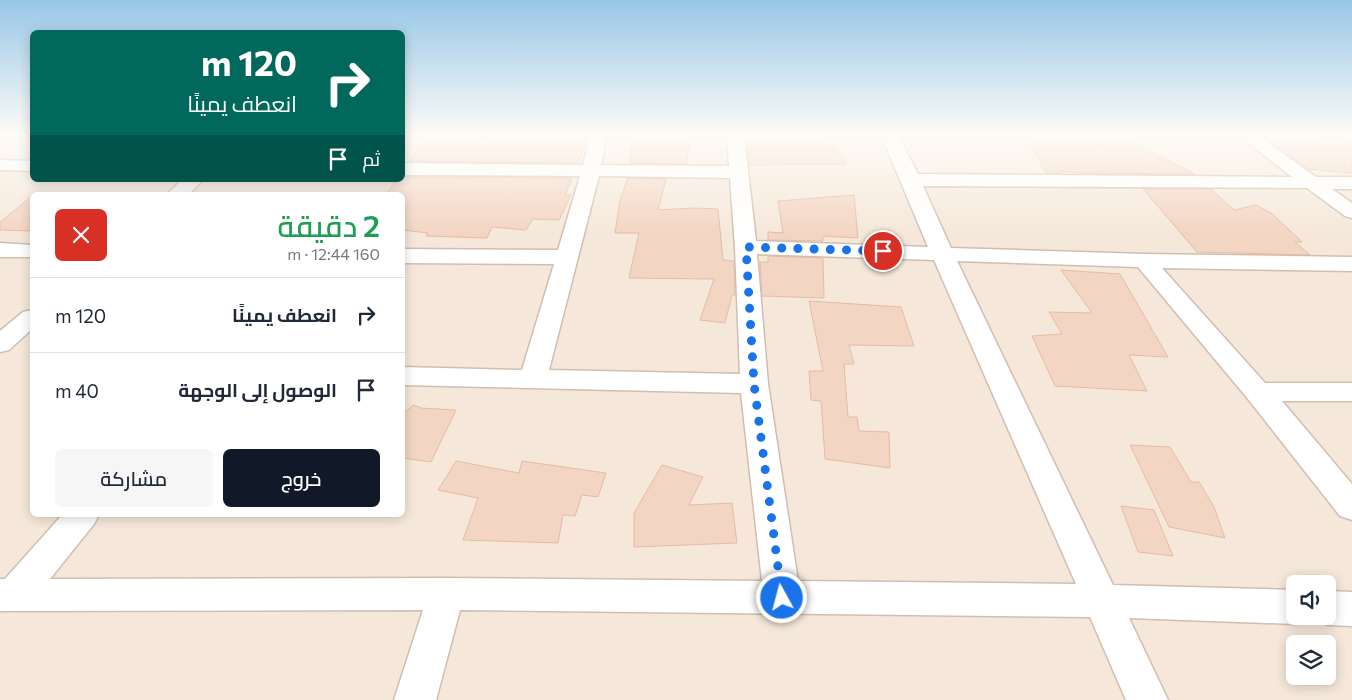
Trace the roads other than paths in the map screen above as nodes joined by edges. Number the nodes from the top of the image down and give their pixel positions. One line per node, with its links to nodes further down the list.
1 (592, 168): 6 (street)
2 (738, 168): 7 (street)
3 (905, 168): 8 (street)
4 (1293, 168): 10 (street)
5 (405, 170): 6 (street)
6 (591, 171): 7 (street); 19 (street)
7 (738, 172): 14 (street)
8 (911, 180): 10 (street); 17 (street)
9 (192, 182): 12 (street)
10 (1313, 182): 11 (street); 13 (street)
11 (1352, 183)
12 (180, 192)
13 (1352, 212)
14 (746, 247): 17 (street); 26 (street)
15 (0, 250): 16 (street)
16 (30, 251)
17 (942, 253): 20 (street); 34 (street)
18 (405, 256): 19 (street)
19 (568, 257): 25 (street)
20 (1144, 261): 21 (street); 27 (street)
21 (1352, 264)
22 (30, 319): 23 (street)
23 (0, 344)
24 (405, 376): 25 (street)
25 (533, 379): 26 (street)
26 (754, 384): 33 (street)
27 (1258, 392): 28 (street); 29 (street)
28 (1352, 392)
29 (1352, 507)
30 (80, 517): 32 (street)
31 (446, 594): 32 (street); 33 (street); 38 (street)
32 (7, 595)
33 (782, 598): 34 (street)
34 (1101, 602): 35 (street); 39 (street)
35 (1286, 607)
36 (1336, 608): 37 (street)
37 (1352, 609)
38 (415, 700)
39 (1147, 700)

